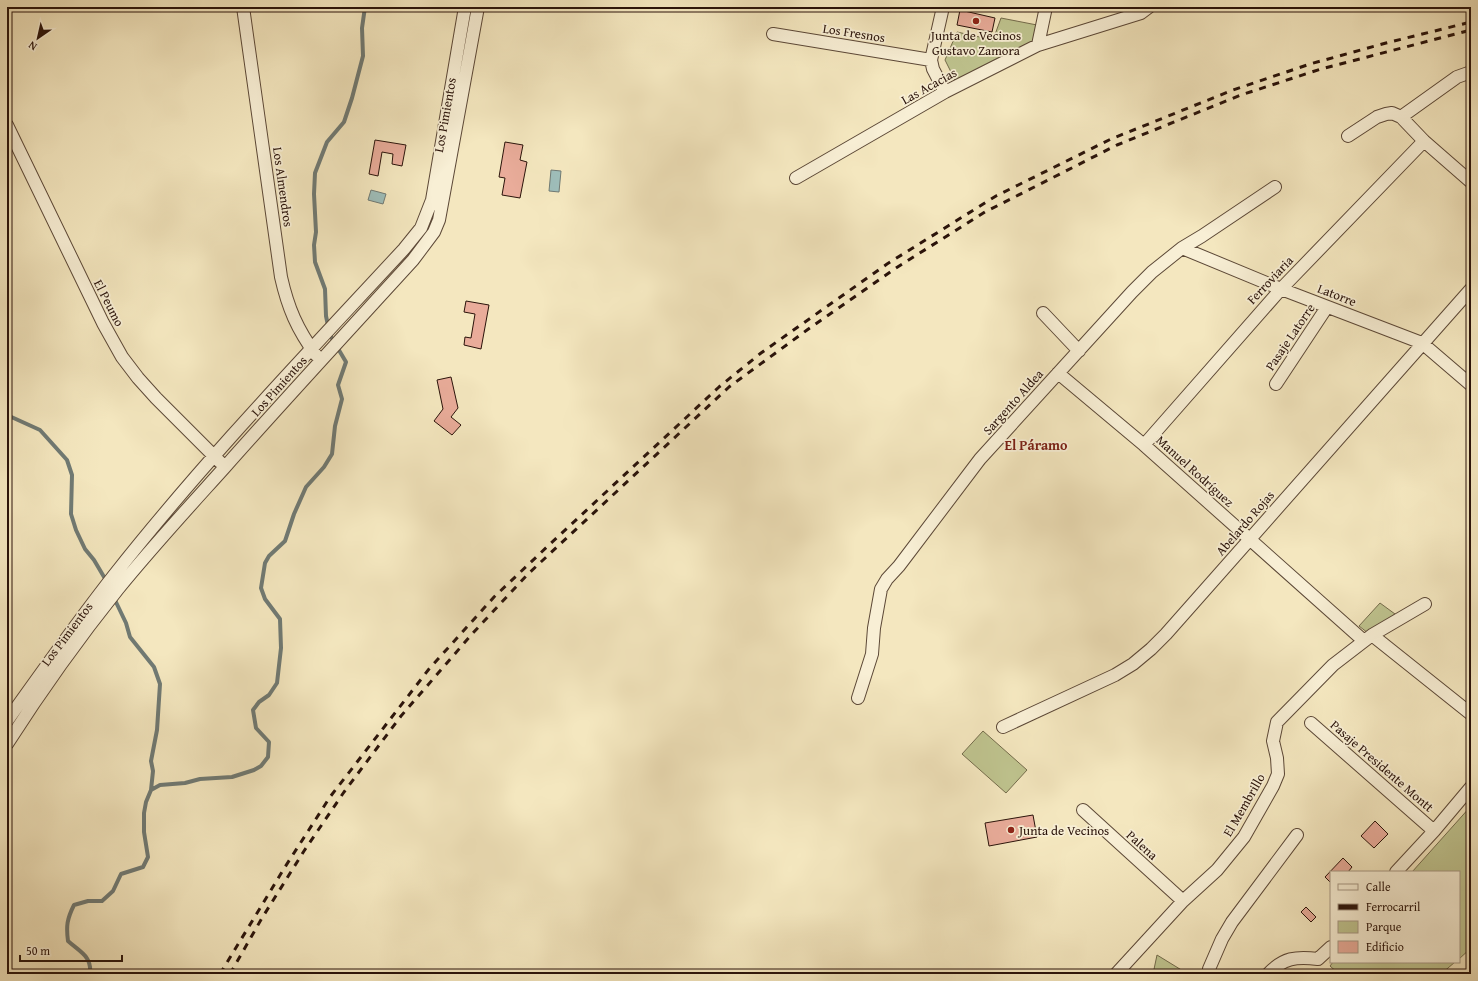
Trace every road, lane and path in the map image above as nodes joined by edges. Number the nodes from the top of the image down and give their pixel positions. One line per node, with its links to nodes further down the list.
1 (243, 7): 25 (street, Los Almendros)
2 (465, 7): 25 (street, Los Pimientos)
3 (478, 7): 27 (street, Los Pimientos)
4 (943, 7): 9 (street)
5 (1046, 7): 8 (street)
6 (1149, 7): 8 (street, Las Acacias)
7 (773, 34): 9 (street, Los Fresnos)
8 (1038, 45): 11 (street, Las Acacias)
9 (931, 60): 11 (street)
10 (1471, 72): 12 (street)
11 (945, 92): 16 (street, Las Acacias)
12 (1402, 117): 14 (street); 15 (street)
13 (7, 125): 32 (street, El Peumo)
14 (1348, 136)
15 (1424, 141): 17 (street); 20 (street, Ferroviaria)
16 (796, 178)
17 (1471, 182)
18 (1275, 187): 19 (street, Sargento Aldea)
19 (1182, 248): 20 (street, Latorre); 26 (street, Sargento Aldea)
20 (1280, 289): 22 (street, Latorre); 31 (street, Ferroviaria)
21 (1471, 289): 24 (street, Abelardo Rojas)
22 (1327, 307): 24 (street, Latorre); 29 (street, Pasaje Latorre)
23 (1043, 313): 26 (street)
24 (1422, 343): 30 (street, Latorre); 34 (street, Abelardo Rojas)
25 (312, 349): 27 (street, Los Almendros); 32 (street, Los Pimientos)
26 (1078, 351): 28 (street, Sargento Aldea)
27 (320, 361): 33 (street, Los Pimientos)
28 (1058, 373): 31 (street, Manuel Rodríguez); 37 (street, Sargento Aldea)
29 (1276, 384)
30 (1471, 386)
31 (1144, 445): 34 (street, Manuel Rodríguez)
32 (214, 456): 33 (street, El Peumo); 39 (street, Los Pimientos)
33 (225, 467): 42 (street, Los Pimientos)
34 (1250, 539): 36 (street, Manuel Rodríguez); 41 (street, Abelardo Rojas)
35 (1425, 604): 36 (street, El Membrillo)
36 (1368, 638): 38 (street, Manuel Rodríguez); 48 (street, El Membrillo)
37 (858, 698)
38 (1471, 714)
39 (7, 722)
40 (1311, 723): 45 (street, Pasaje Presidente Montt)
41 (1003, 727)
42 (7, 744)
43 (1471, 787): 45 (street)
44 (1083, 810): 48 (street, Palena)
45 (1434, 831): 47 (street)
46 (1297, 835): 51 (street)
47 (1397, 871)
48 (1183, 901): 50 (street, El Membrillo)
49 (1330, 948): 52 (street)
50 (1116, 974)
51 (1209, 974)
52 (1268, 974)

